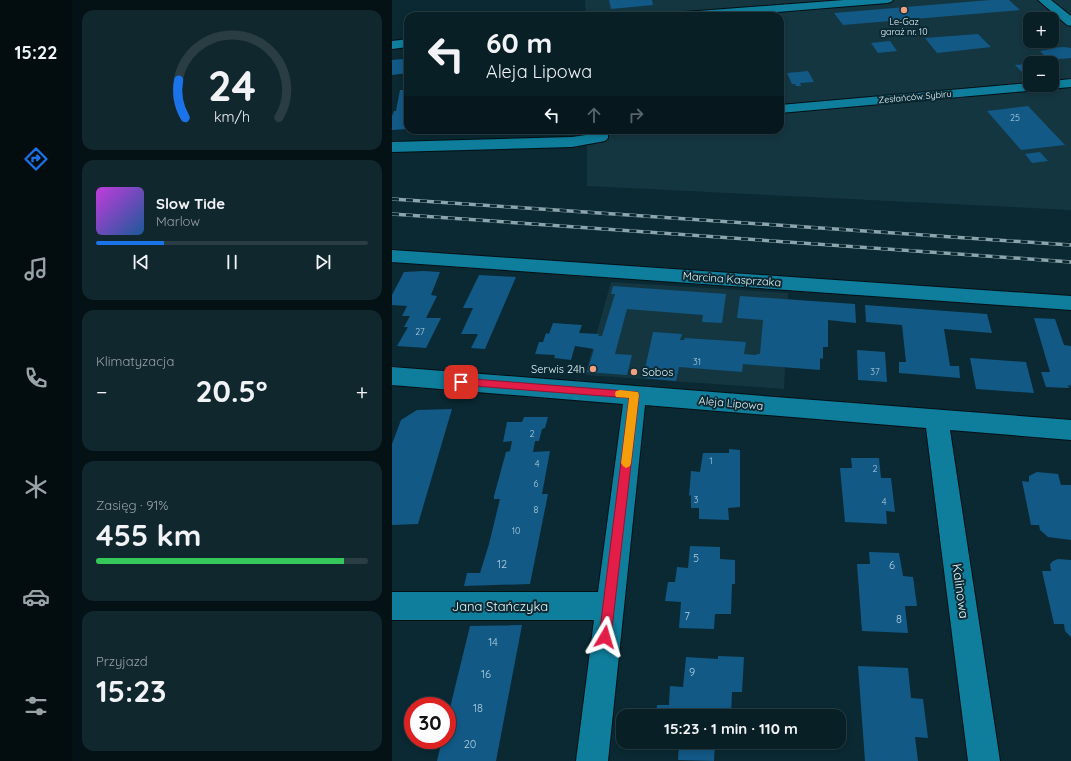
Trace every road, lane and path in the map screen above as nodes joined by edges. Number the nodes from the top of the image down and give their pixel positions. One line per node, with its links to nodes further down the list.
1 (887, 0): 3 (street)
2 (1044, 0): 5 (street)
3 (822, 3): 4 (street)
4 (727, 12)
5 (1068, 17)
6 (404, 43): 7 (street)
7 (392, 44)
8 (1071, 83): 9 (street, Zesłańców Sybiru)
9 (1059, 84)
10 (1023, 87): 11 (street, Zesłańców Sybiru)
11 (784, 109)
12 (600, 134): 13 (street)
13 (392, 147)
14 (392, 256): 15 (street, Marcina Kasprzaka)
15 (1071, 303)
16 (392, 376): 17 (street, Aleja Lipowa)
17 (634, 395): 18 (street, Aleja Lipowa); 21 (street)
18 (937, 420): 19 (street, Aleja Lipowa); 23 (street, Kalinowa)
19 (1071, 430)
20 (392, 606): 21 (street, Jana Stańczyka)
21 (609, 606): 22 (street)
22 (592, 761)
23 (984, 761)

